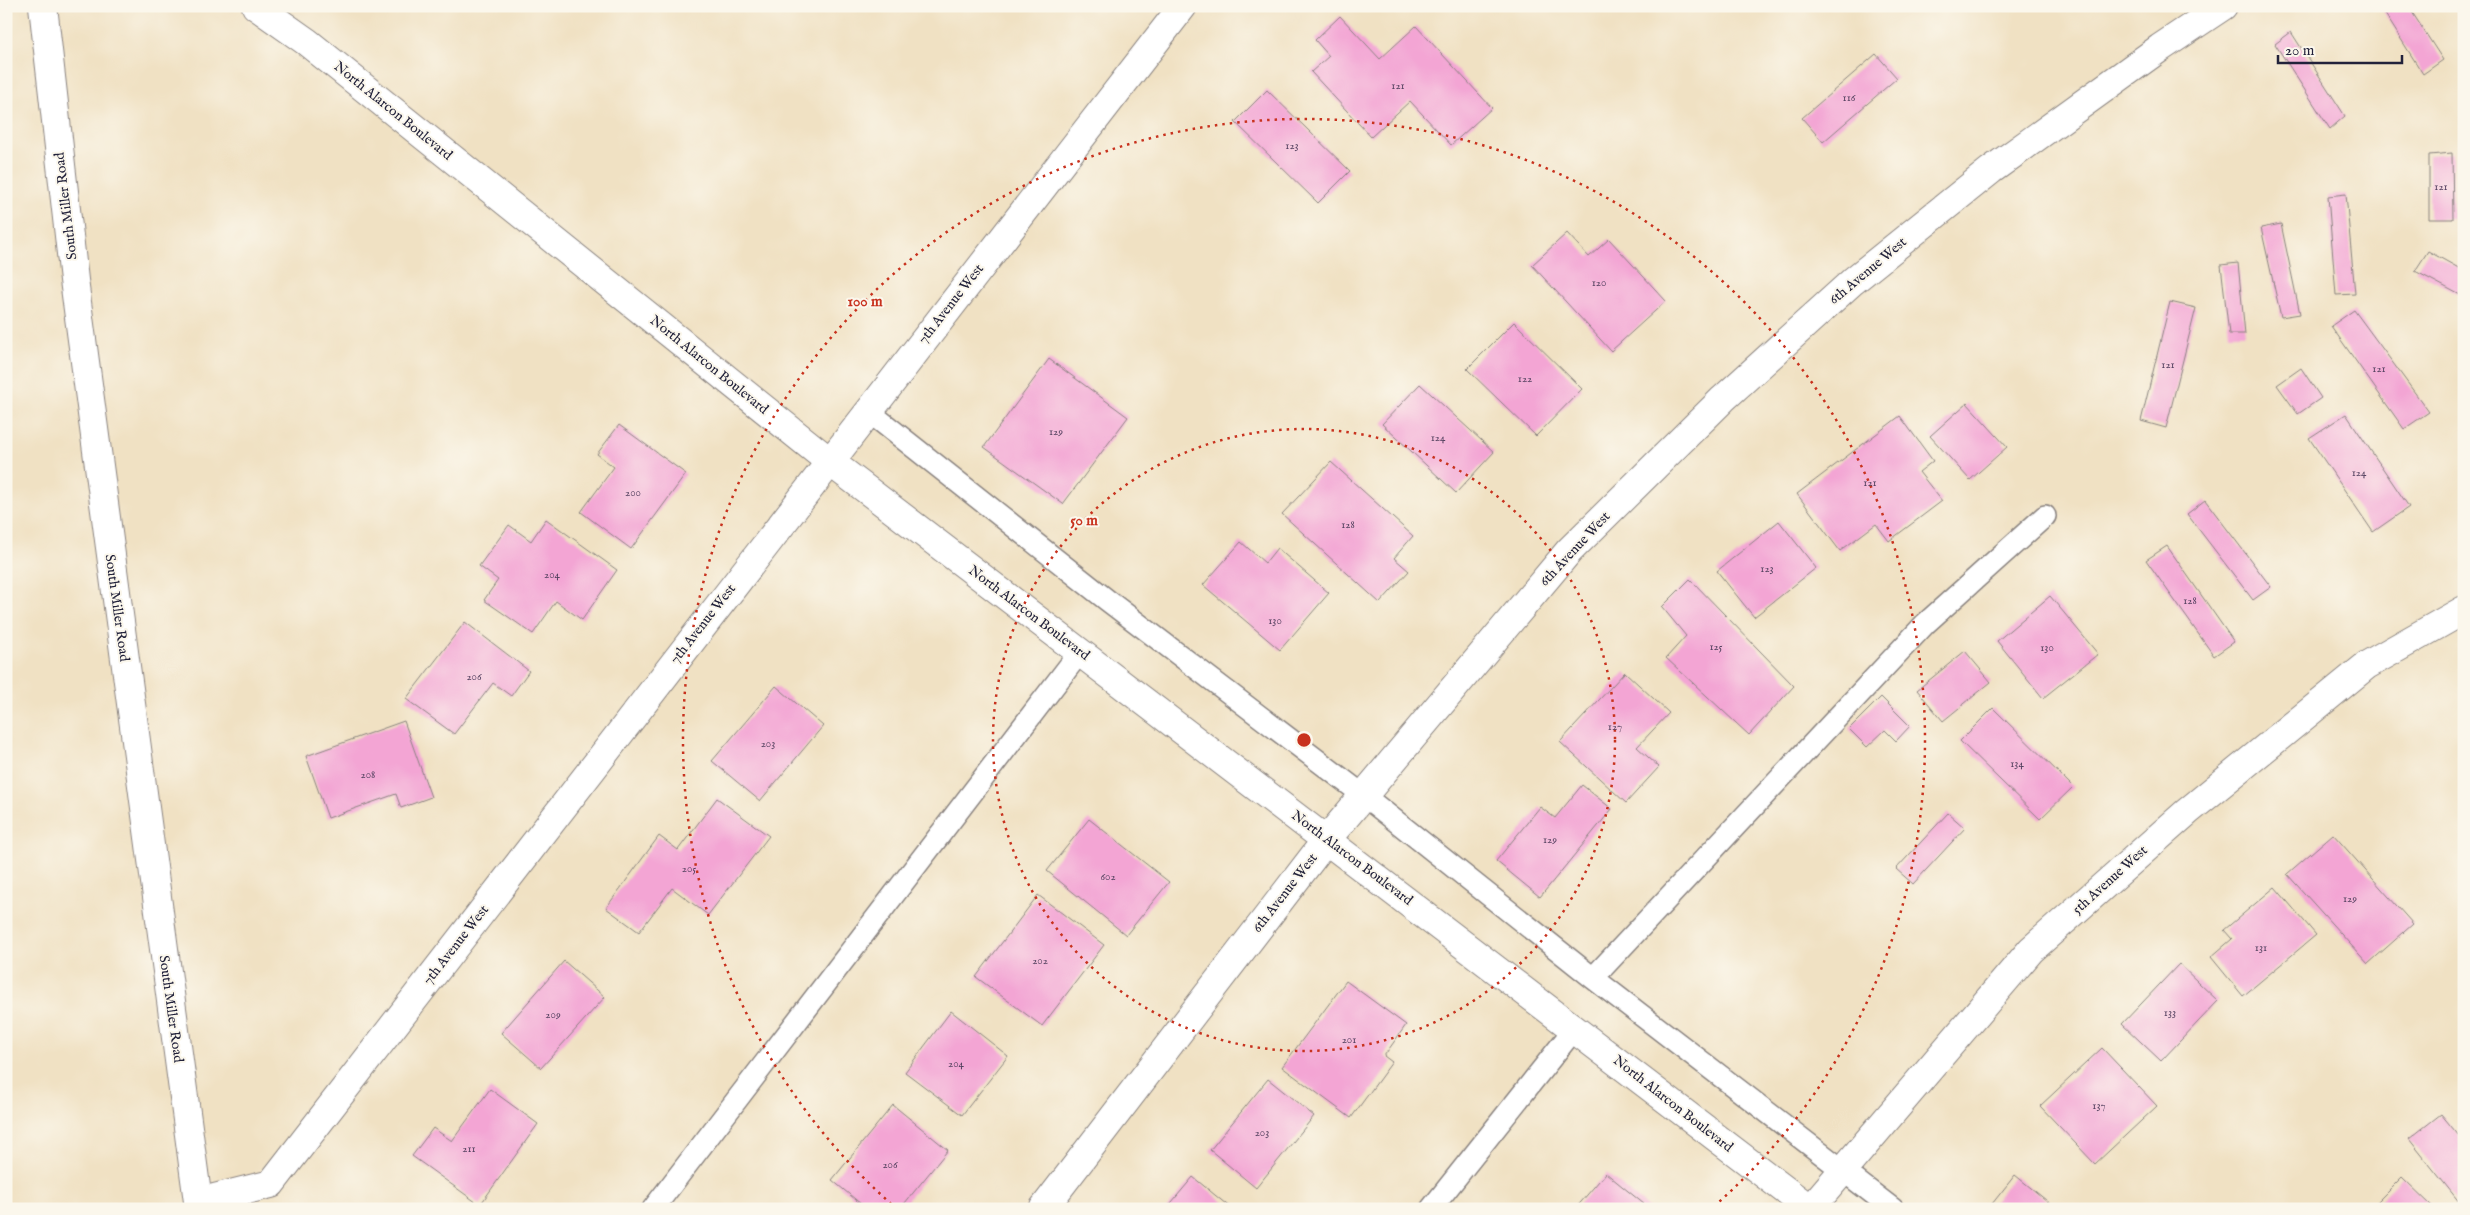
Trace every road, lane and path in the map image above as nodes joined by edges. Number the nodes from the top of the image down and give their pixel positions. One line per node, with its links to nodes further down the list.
1 (43, 6): 15 (street, South Miller Road)
2 (256, 6): 6 (street, North Alarcon Boulevard)
3 (1183, 6): 5 (street, 7th Avenue West)
4 (2223, 6): 10 (street, 6th Avenue West)
5 (868, 411): 6 (street, 7th Avenue West); 10 (lane)
6 (829, 461): 9 (street, North Alarcon Boulevard); 15 (street, 7th Avenue West)
7 (2045, 516): 12 (lane)
8 (2464, 610): 14 (street, 5th Avenue West)
9 (1080, 652): 11 (street, North Alarcon Boulevard); 16 (lane)
10 (1363, 795): 11 (street, 6th Avenue West); 12 (lane)
11 (1327, 839): 13 (street, North Alarcon Boulevard); 17 (street, 6th Avenue West)
12 (1594, 978): 14 (lane)
13 (1575, 1028): 18 (lane); 19 (street, North Alarcon Boulevard)
14 (1844, 1170): 19 (street, 5th Avenue West); 20 (lane)
15 (199, 1205)
16 (653, 1209)
17 (1043, 1209)
18 (1432, 1209)
19 (1810, 1209)
20 (1893, 1209)

